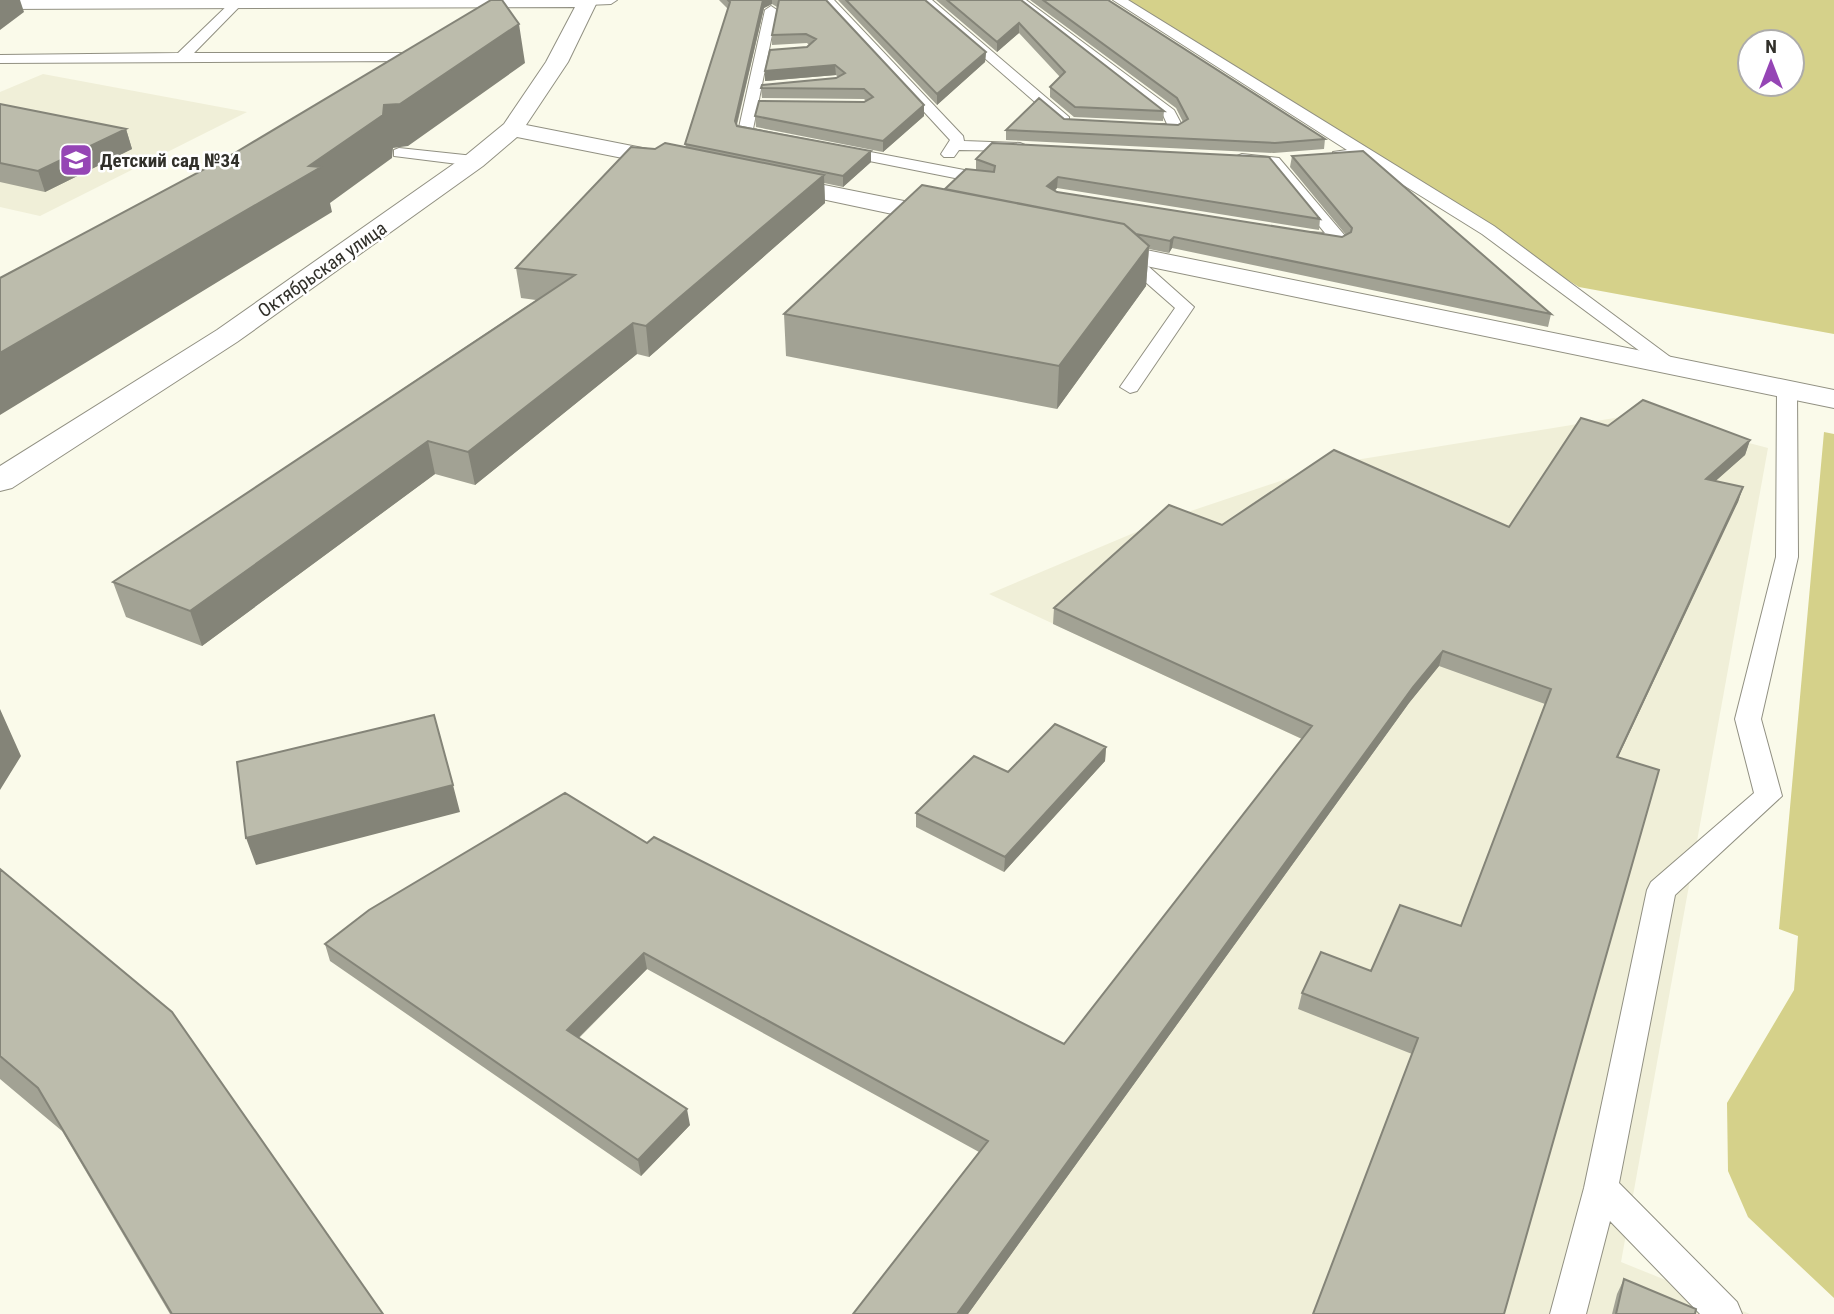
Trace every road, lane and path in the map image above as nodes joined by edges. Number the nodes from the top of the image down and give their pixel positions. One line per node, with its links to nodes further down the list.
1 (595, 0): 6 (street); 14 (street, Октябрьская улица)
2 (827, 0): 16 (lane)
3 (924, 0): 12 (lane)
4 (1018, 0): 13 (lane)
5 (1119, 0): 20 (lane)
6 (238, 2): 7 (street); 9 (lane)
7 (0, 3)
8 (771, 10): 15 (lane)
9 (182, 57): 10 (lane); 11 (lane)
10 (0, 59)
11 (400, 76)
12 (1083, 125)
13 (1136, 127)
14 (512, 129): 24 (street, Октябрьская улица); 26 (street)
15 (784, 140)
16 (954, 145): 18 (lane); 27 (lane)
17 (823, 147): 27 (lane)
18 (1038, 149)
19 (399, 153): 24 (lane)
20 (1363, 153): 21 (lane); 34 (lane)
21 (1325, 156)
22 (1219, 158): 25 (lane)
23 (1300, 159): 25 (lane)
24 (474, 161): 38 (street, Октябрьская улица)
25 (1274, 161): 31 (lane)
26 (702, 167)
27 (941, 170): 29 (lane)
28 (743, 176): 30 (street)
29 (985, 178)
30 (974, 223)
31 (1299, 234)
32 (1070, 242): 33 (street)
33 (1124, 254): 34 (street); 35 (lane)
34 (1671, 365): 36 (street)
35 (1130, 387)
36 (1787, 390): 37 (street); 39 (lane)
37 (1834, 399)
38 (0, 481)
39 (1601, 1188): 40 (lane); 41 (lane)
40 (1568, 1314)
41 (1724, 1314)

